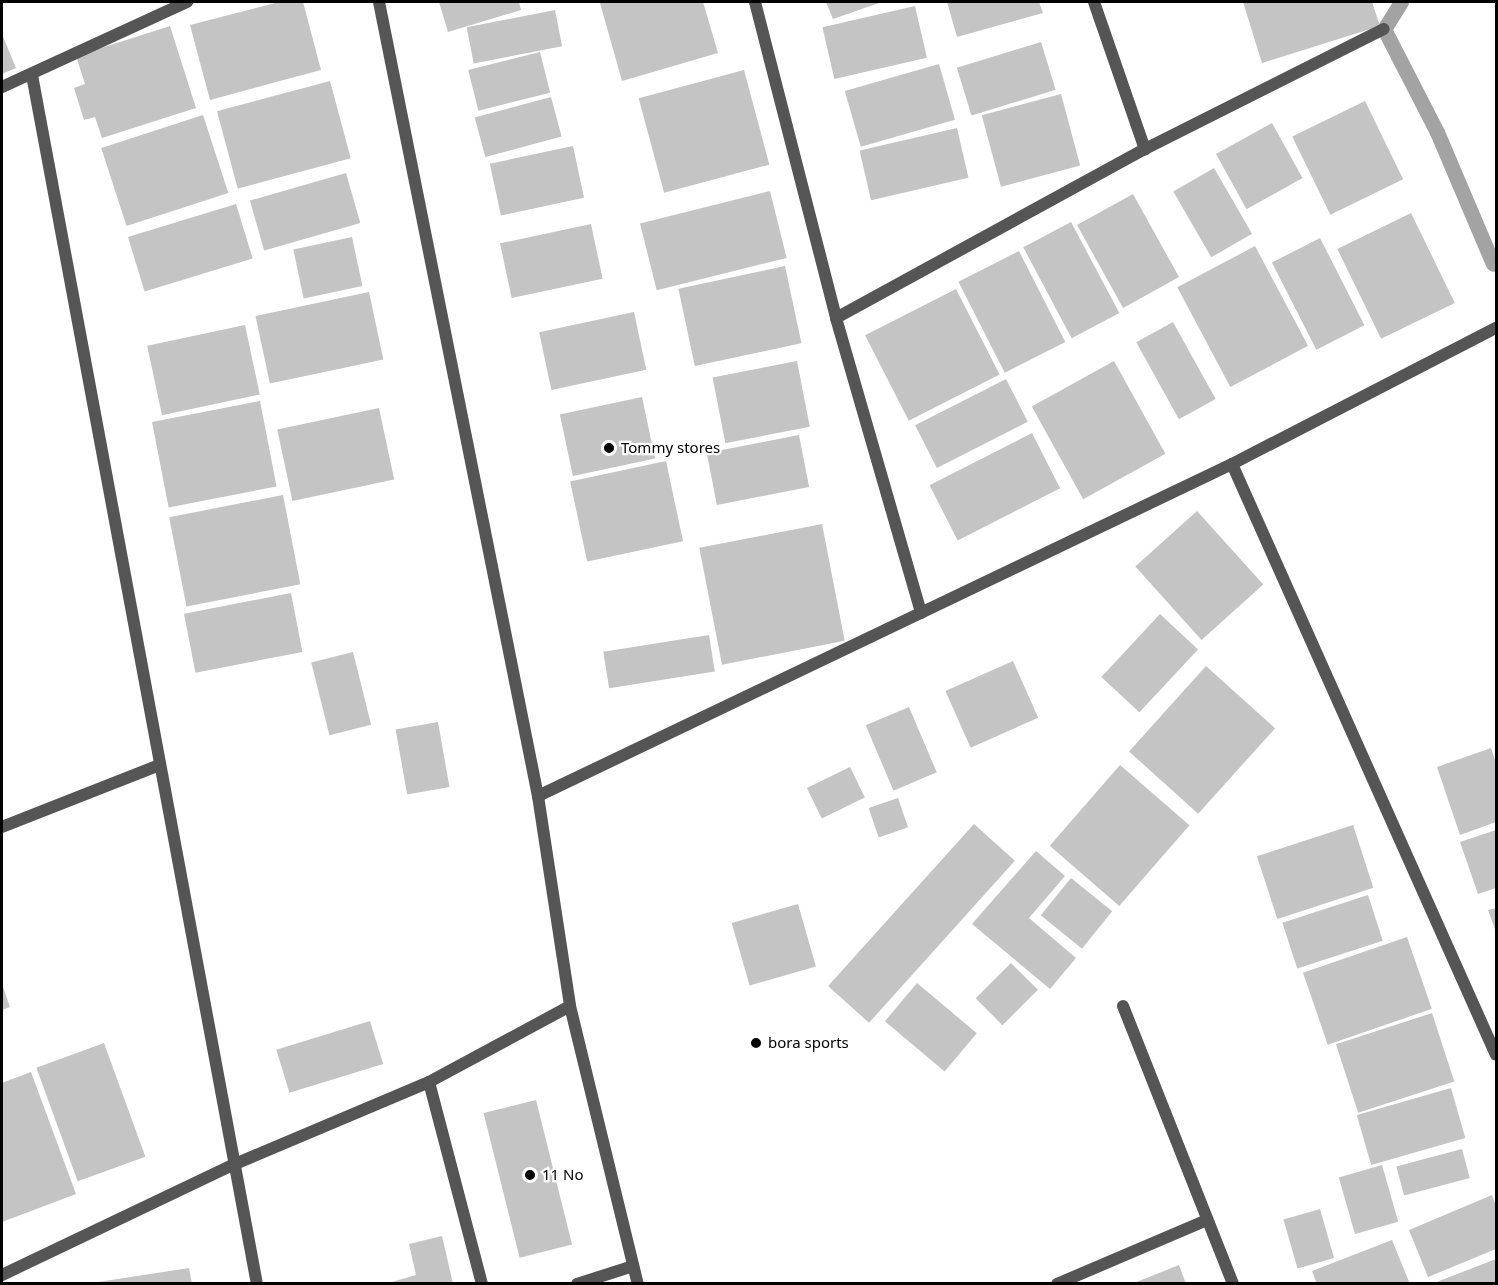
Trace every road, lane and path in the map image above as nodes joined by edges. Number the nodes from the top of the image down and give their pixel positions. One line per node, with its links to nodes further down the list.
1 (187, 2): 6 (street)
2 (379, 2): 14 (street)
3 (755, 2): 9 (street)
4 (1094, 2): 8 (street)
5 (1384, 29): 8 (street)
6 (32, 75): 7 (street); 13 (street)
7 (2, 87)
8 (1145, 149): 9 (street)
9 (836, 318): 12 (street)
10 (1497, 328): 11 (street)
11 (1232, 464): 12 (street); 18 (street)
12 (921, 613): 14 (street)
13 (159, 765): 15 (street); 20 (street)
14 (538, 796): 16 (street)
15 (2, 827)
16 (570, 1006): 19 (street); 22 (street)
17 (1123, 1006): 21 (street)
18 (1497, 1055)
19 (429, 1082): 20 (street); 25 (street)
20 (235, 1164): 23 (street); 24 (street)
21 (1207, 1220): 28 (street); 29 (street)
22 (633, 1266): 26 (street); 27 (street)
23 (2, 1275)
24 (256, 1284)
25 (482, 1284)
26 (577, 1284)
27 (638, 1284)
28 (1057, 1284)
29 (1233, 1284)

